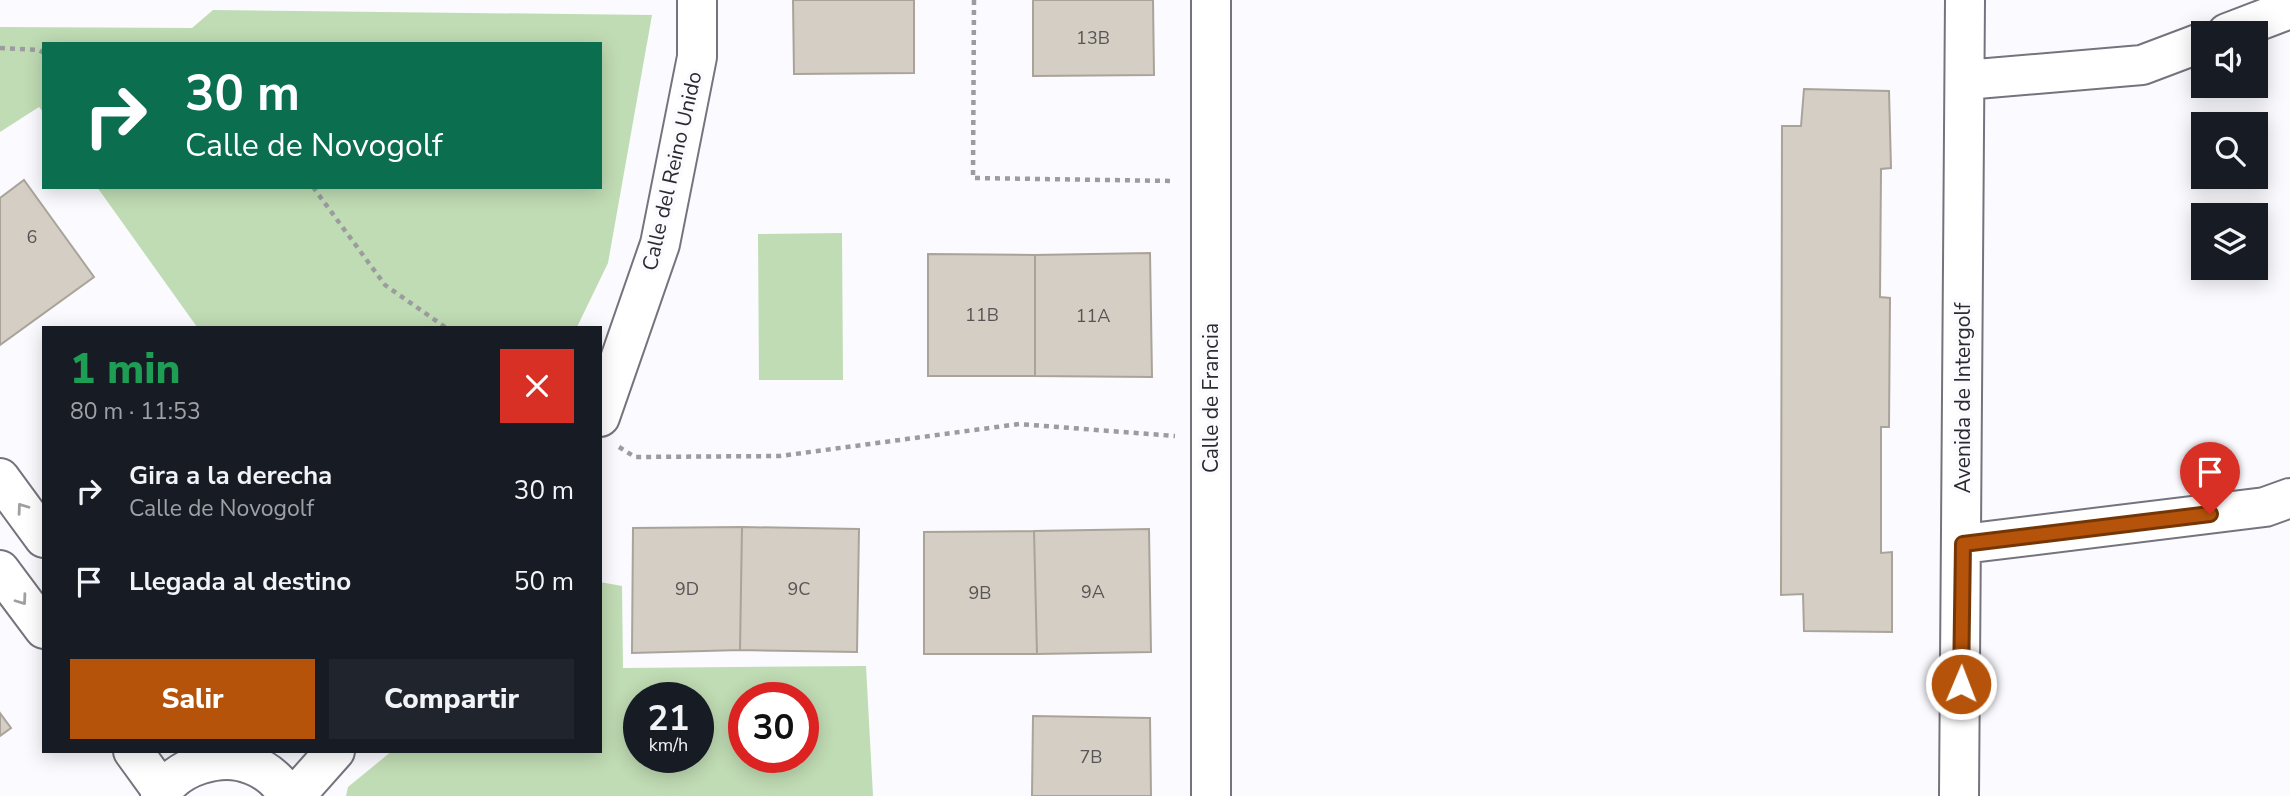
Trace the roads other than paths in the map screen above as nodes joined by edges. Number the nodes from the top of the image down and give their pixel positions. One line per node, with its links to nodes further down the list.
1 (697, 0): 8 (street, Calle del Reino Unido)
2 (1211, 0): 20 (street, Calle de Francia)
3 (1965, 0): 7 (street, Avenida de Intergolf)
4 (2290, 9): 5 (street)
5 (2258, 21)
6 (2191, 47): 7 (street)
7 (1965, 80): 12 (street, Avenida de Intergolf)
8 (606, 430)
9 (0, 478): 11 (street, one-way to 9)
10 (2290, 498): 12 (street)
11 (42, 535)
12 (1963, 544): 21 (street, Avenida de Intergolf)
13 (0, 570): 14 (street, one-way to 14)
14 (42, 626)
15 (134, 753): 18 (street)
16 (333, 753): 19 (street)
17 (204, 756): 18 (street); 19 (street)
18 (161, 793)
19 (293, 796)
20 (1211, 796)
21 (1959, 796)

